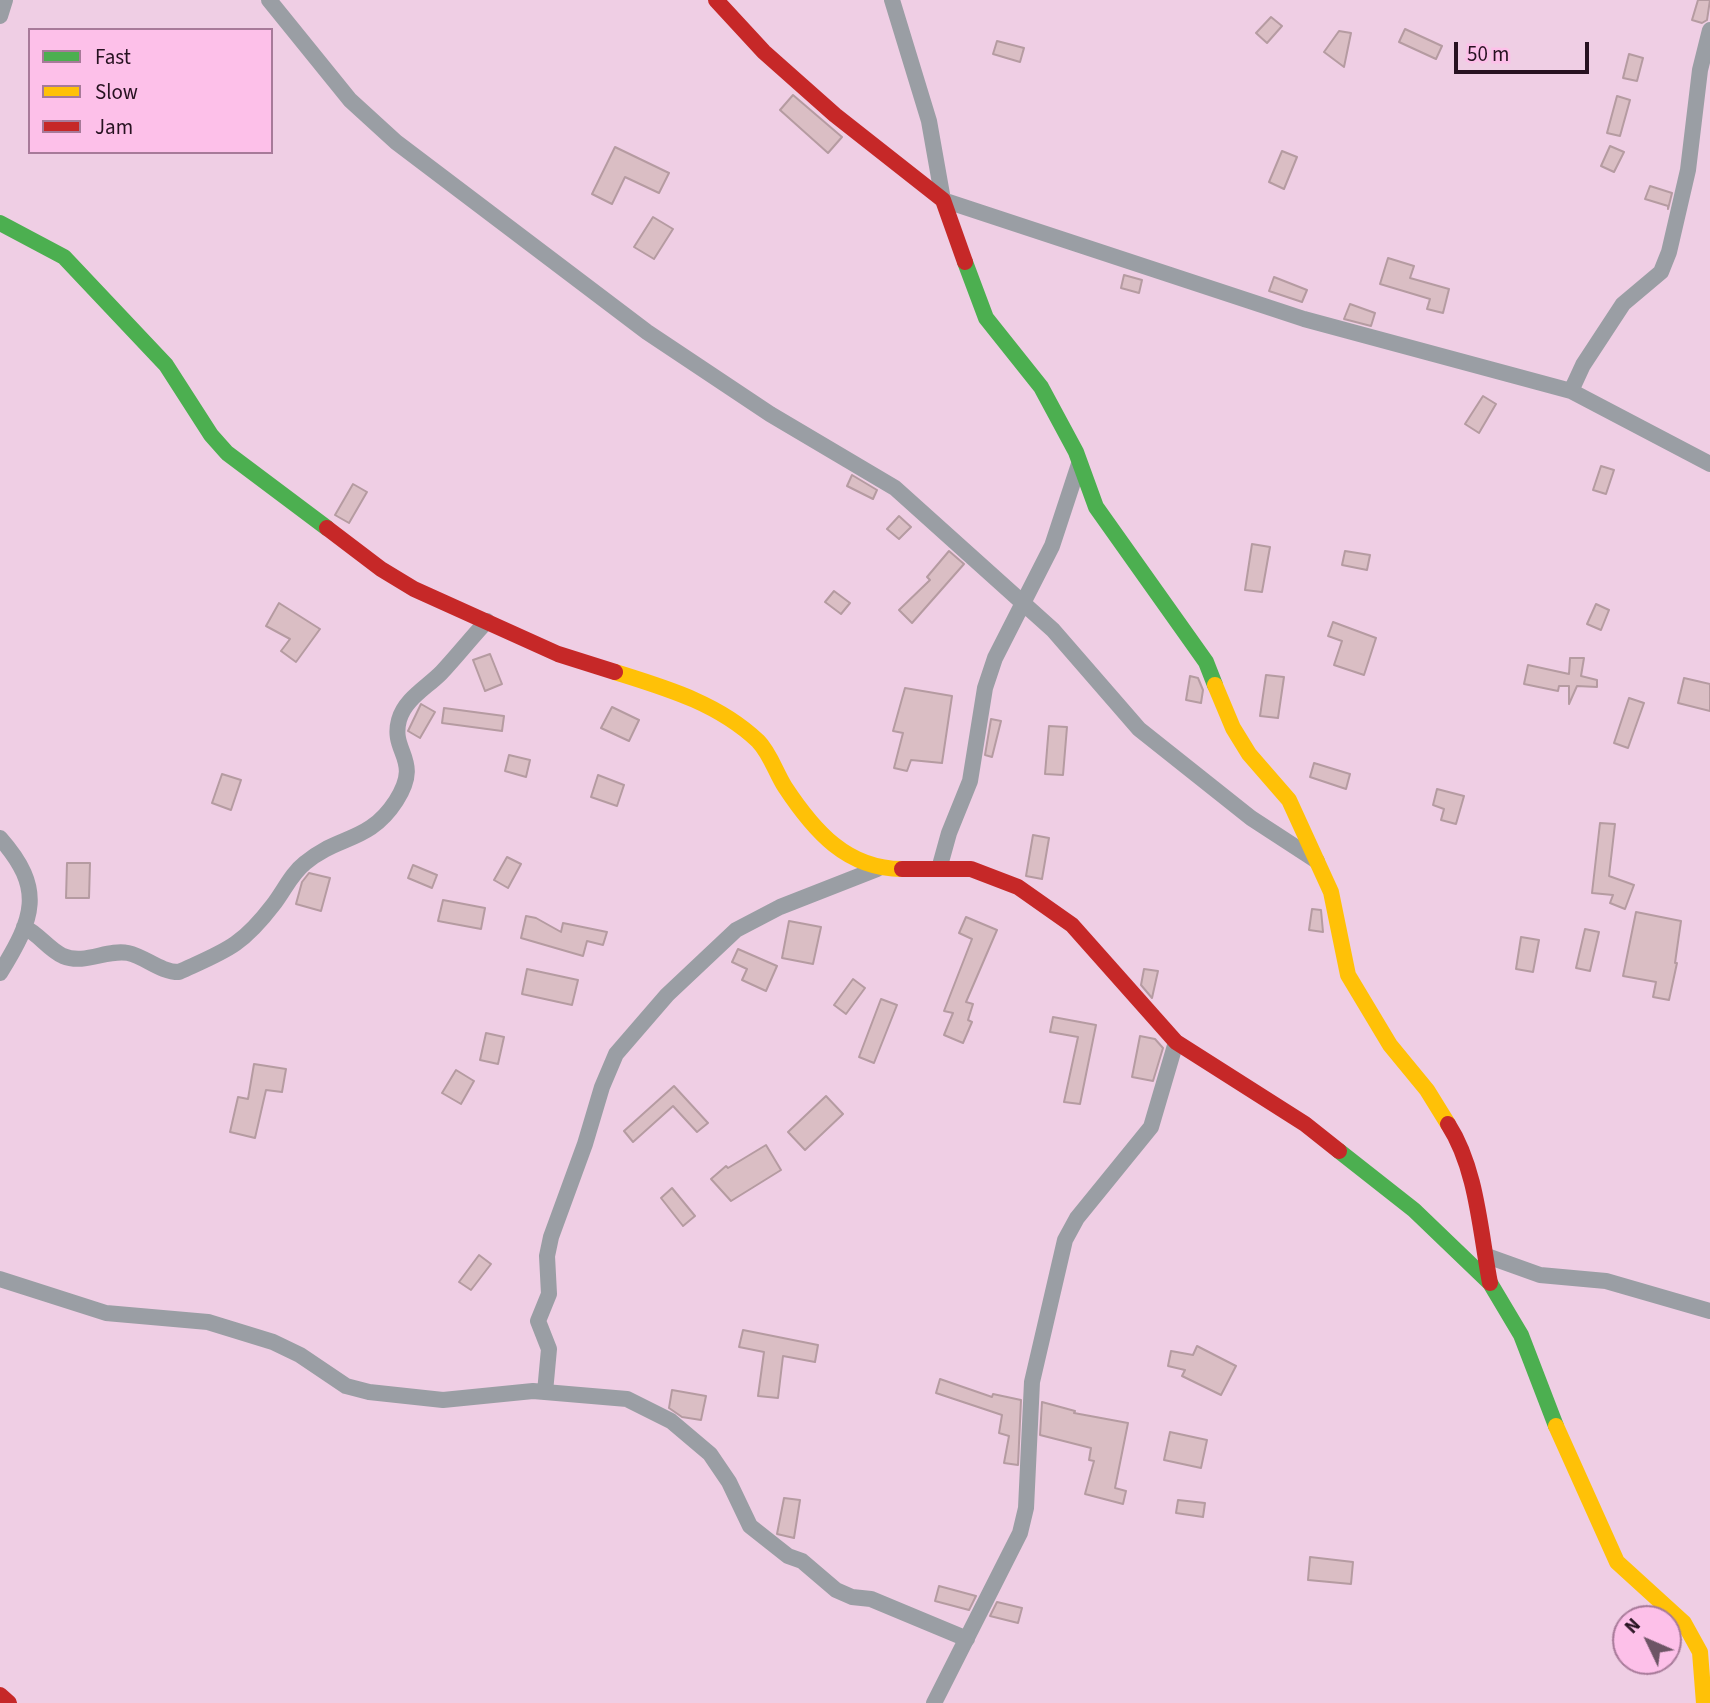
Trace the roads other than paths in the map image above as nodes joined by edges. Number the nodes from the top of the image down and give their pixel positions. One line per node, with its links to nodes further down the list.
1 (5, 0): 5 (street)
2 (269, 0): 12 (street)
3 (716, 0): 7 (street)
4 (892, 0): 7 (street)
5 (0, 16)
6 (1710, 30): 9 (street)
7 (943, 200): 9 (street); 10 (street)
8 (0, 223): 13 (street)
9 (1571, 391): 11 (street)
10 (1079, 464): 12 (street); 15 (street)
11 (1710, 464)
12 (1023, 605): 15 (street); 17 (street)
13 (487, 621): 16 (street); 18 (street)
14 (0, 838): 18 (street)
15 (1319, 862): 21 (street)
16 (877, 869): 17 (street); 25 (street)
17 (939, 869): 20 (street)
18 (23, 927): 19 (street)
19 (0, 973)
20 (1176, 1042): 23 (street); 26 (street)
21 (1487, 1256): 23 (street); 24 (street)
22 (0, 1279): 25 (street)
23 (1490, 1283): 30 (street)
24 (1710, 1311)
25 (545, 1392): 26 (street)
26 (967, 1639): 29 (street)
27 (0, 1695): 28 (street)
28 (9, 1703)
29 (934, 1703)
30 (1704, 1703)

